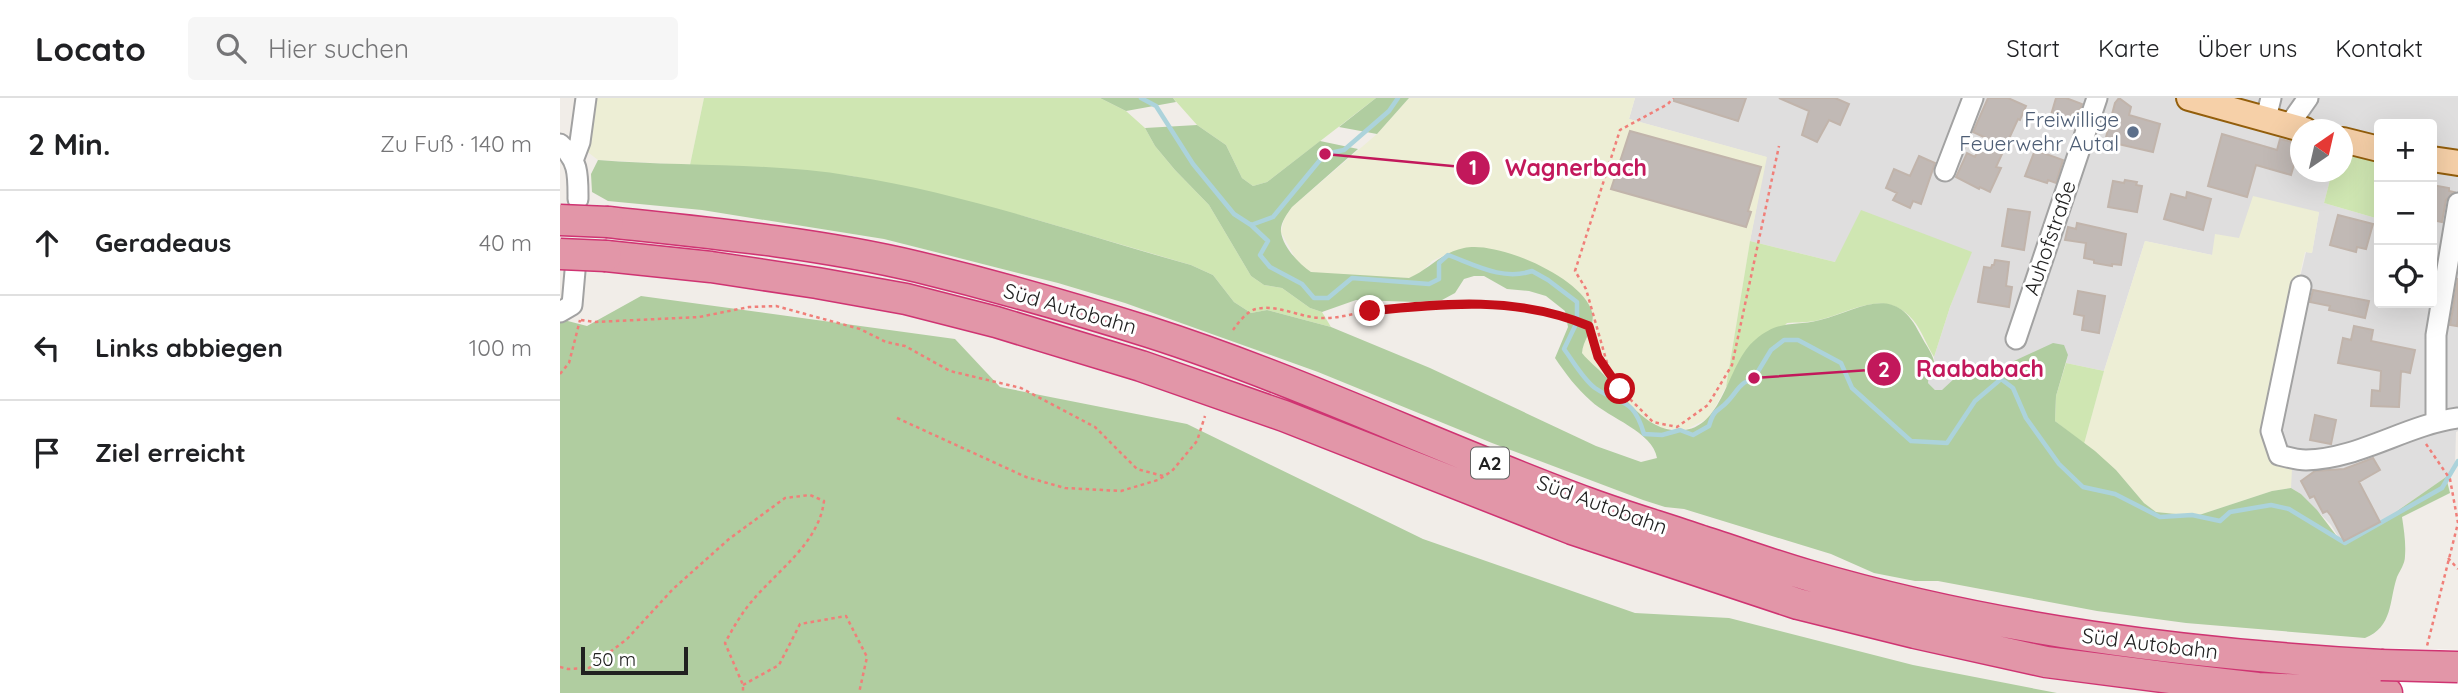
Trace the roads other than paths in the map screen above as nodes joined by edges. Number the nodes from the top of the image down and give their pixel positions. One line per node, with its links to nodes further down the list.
1 (586, 98): 10 (street)
2 (1973, 98): 13 (street)
3 (2097, 98): 19 (street, Auhofstraße)
4 (2189, 98): 6 (main road)
5 (2308, 98): 6 (street)
6 (2283, 118)
7 (2353, 142): 9 (main road)
8 (560, 144): 10 (street)
9 (2374, 148)
10 (574, 158): 15 (street)
11 (2437, 160): 12 (main road)
12 (2458, 163)
13 (1945, 172)
14 (2458, 203): 21 (street)
15 (566, 213): 23 (highway, Süd Autobahn / A2, bridge)
16 (567, 262): 18 (street); 23 (highway, Süd Autobahn / A2, bridge)
17 (2301, 286): 21 (street)
18 (570, 312)
19 (2016, 339)
20 (2458, 418): 21 (street)
21 (2436, 421)
22 (2458, 667): 23 (highway, Süd Autobahn / A2, bridge)
23 (2381, 683)

